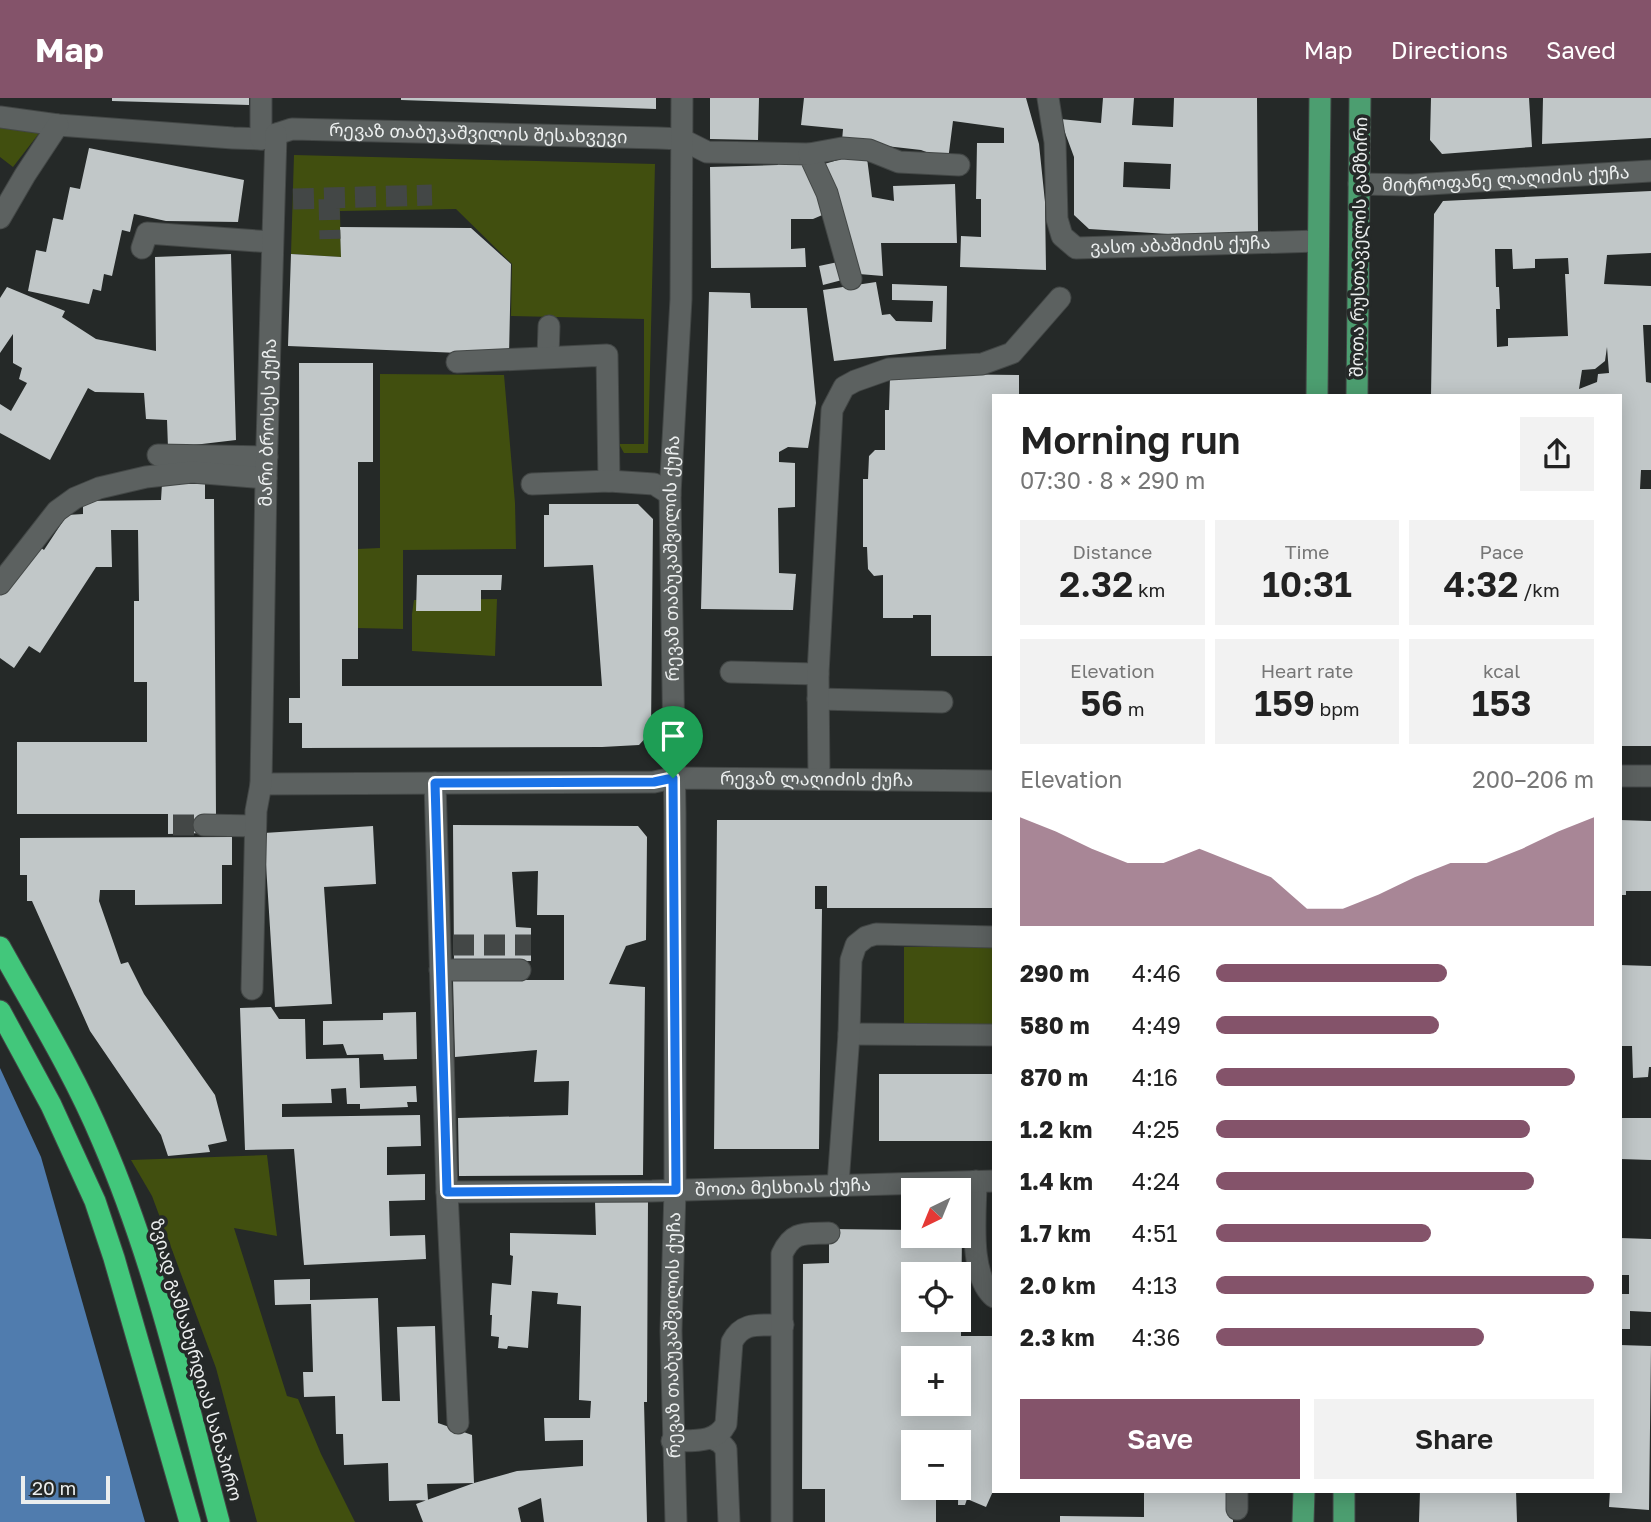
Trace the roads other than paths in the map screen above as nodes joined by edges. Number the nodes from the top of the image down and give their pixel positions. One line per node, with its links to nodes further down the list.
1 (261, 98): 8 (street, მარი ბროსეს ქუჩა)
2 (682, 98): 9 (street, რევაზ თაბუკაშვილის ქუჩა)
3 (1048, 98): 15 (street, ვასო აბაშიძის ქუჩა)
4 (1320, 98): 15 (main road)
5 (1360, 98): 13 (main road, შოთა რუსთაველის გამზირი)
6 (0, 117): 7 (street)
7 (58, 125): 8 (street); 14 (street)
8 (269, 136): 9 (street, რევაზ თაბუკაშვილის შესახვევი); 16 (street, მარი ბროსეს ქუჩა)
9 (681, 139): 10 (street); 29 (street, რევაზ თაბუკაშვილის ქუჩა)
10 (809, 154): 11 (street); 18 (street)
11 (959, 165)
12 (1651, 171): 13 (street, მიტროფანე ლაღიძის ქუჩა)
13 (1359, 184): 24 (main road, შოთა რუსთაველის გამზირი)
14 (0, 218)
15 (1318, 241): 23 (main road)
16 (272, 242): 17 (street); 26 (street, მარი ბროსეს ქუჩა)
17 (142, 248)
18 (851, 279)
19 (1060, 298): 32 (street)
20 (549, 326): 21 (street)
21 (548, 357): 22 (street); 27 (street)
22 (457, 362)
23 (1317, 394)
24 (1357, 394)
25 (158, 455): 26 (street)
26 (267, 467): 30 (street); 41 (street, მარი ბროსეს ქუჩა)
27 (609, 481): 28 (street); 29 (street)
28 (532, 484)
29 (670, 494): 37 (street, რევაზ თაბუკაშვილის ქუჩა)
30 (0, 584)
31 (731, 672): 32 (street)
32 (818, 674): 33 (street)
33 (818, 699): 34 (street); 38 (street)
34 (942, 702)
35 (1622, 776): 36 (street)
36 (1651, 776)
37 (673, 778): 38 (street, რევაზ ლაღიძის ქუჩა); 40 (street, რევაზ ლაღიძის ქუჩა); 54 (street, რევაზ თაბუკაშვილის ქუჩა)
38 (819, 779): 39 (street, რევაზ ლაღიძის ქუჩა)
39 (992, 781)
40 (435, 783): 41 (street, რევაზ ლაღიძის ქუჩა); 46 (street)
41 (261, 784): 43 (street, მარი ბროსეს ქუჩა)
42 (204, 825): 43 (street)
43 (255, 826): 48 (street, მარი ბროსეს ქუჩა)
44 (992, 937): 50 (street)
45 (0, 947): 65 (highway, ზვიად გამსახურდიას სანაპირო)
46 (440, 970): 47 (street); 55 (street)
47 (520, 970)
48 (252, 989)
49 (0, 1011): 64 (highway)
50 (849, 1034): 51 (street); 53 (street)
51 (992, 1035)
52 (985, 1181): 53 (street, შოთა მესხიას ქუჩა); 57 (street)
53 (838, 1184): 54 (street, შოთა მესხიას ქუჩა)
54 (676, 1190): 55 (street, შოთა მესხიას ქუჩა); 61 (street, რევაზ თაბუკაშვილის ქუჩა)
55 (447, 1192): 59 (street)
56 (829, 1233): 58 (street)
57 (992, 1294)
58 (783, 1325): 60 (street); 68 (street)
59 (457, 1423)
60 (711, 1438): 61 (street); 67 (street)
61 (673, 1441): 66 (street, რევაზ თაბუკაშვილის ქუჩა)
62 (1304, 1493): 69 (main road)
63 (1344, 1493): 70 (main road)
64 (190, 1522)
65 (219, 1522)
66 (676, 1522)
67 (729, 1522)
68 (782, 1522)
69 (1303, 1522)
70 (1344, 1522)

